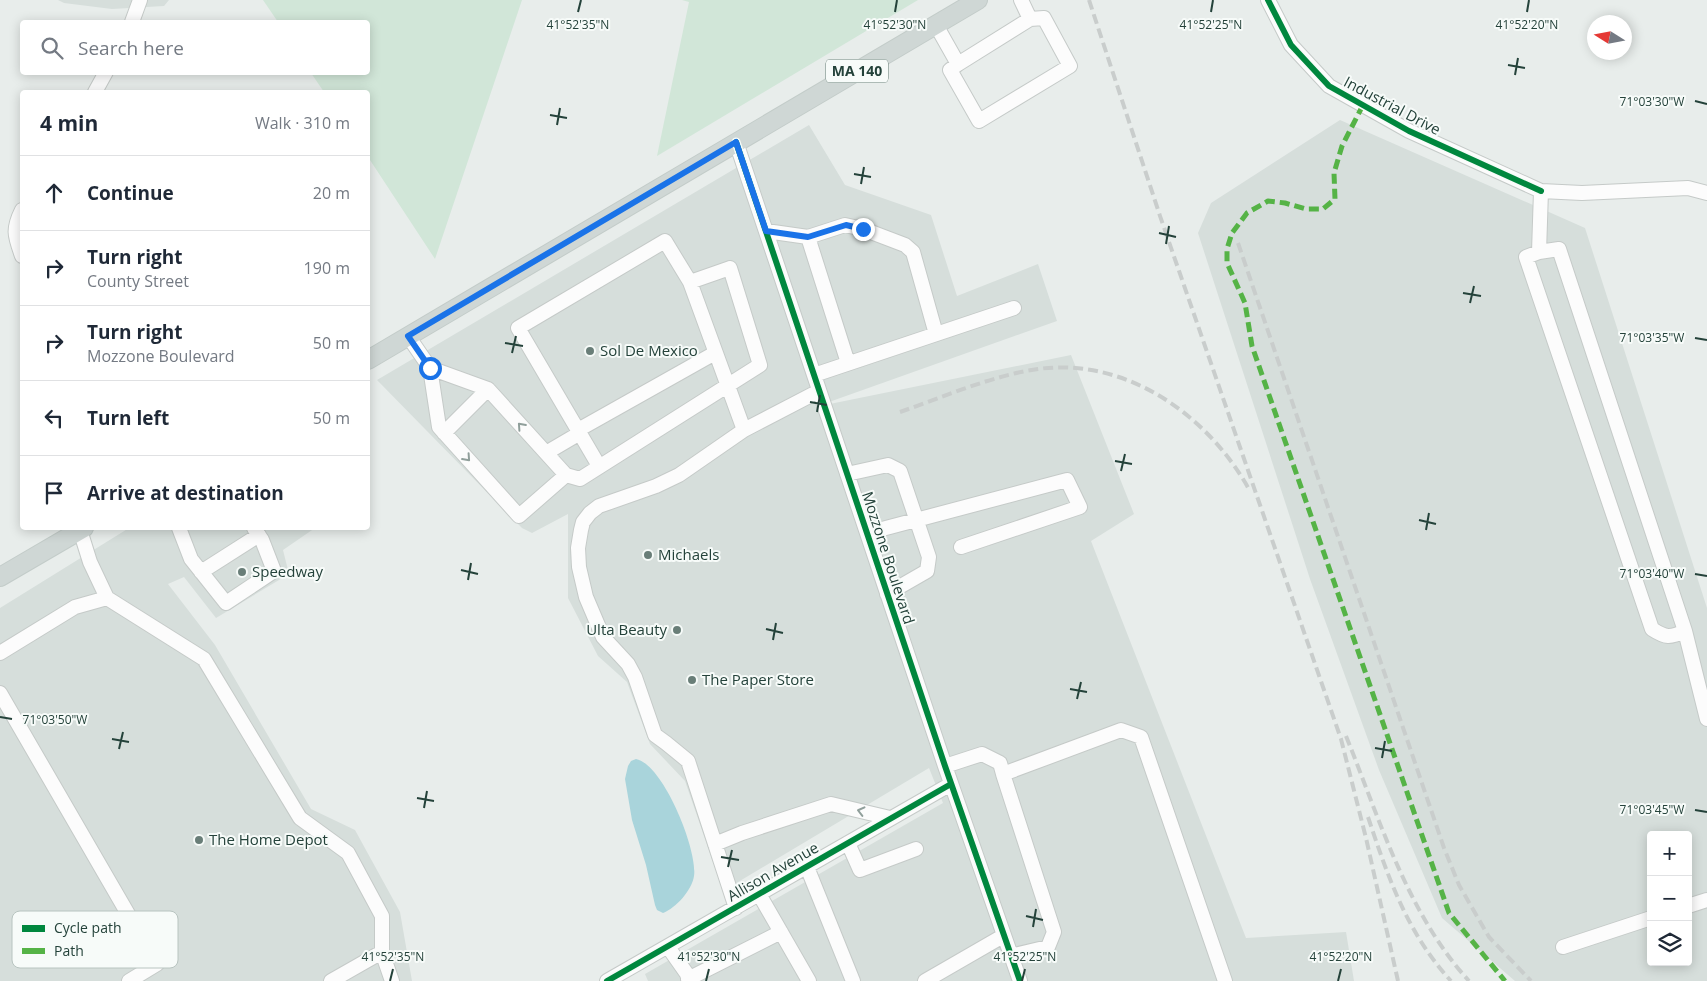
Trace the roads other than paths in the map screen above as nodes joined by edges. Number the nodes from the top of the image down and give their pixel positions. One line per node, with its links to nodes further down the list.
1 (140, 0): 6 (street)
2 (978, 0): 7 (main road, MA 140)
3 (1021, 0): 5 (street)
4 (1268, 0): 12 (street, Industrial Drive)
5 (1030, 19): 8 (street); 8 (street)
6 (133, 20)
7 (936, 25): 8 (street); 11 (main road, MA 140)
8 (958, 64)
9 (104, 75): 10 (street)
10 (96, 90)
11 (736, 142): 15 (street, Mozzone Boulevard); 22 (main road, MA 140)
12 (1541, 191): 13 (street); 18 (street)
13 (1707, 192)
14 (20, 214): 17 (street)
15 (766, 231): 16 (street); 27 (street, Mozzone Boulevard)
16 (808, 237): 21 (street); 25 (street)
17 (20, 249)
18 (1539, 252): 49 (street); 49 (street)
19 (690, 282): 23 (street); 28 (street); 32 (street)
20 (1014, 308): 21 (street)
21 (936, 334): 25 (street)
22 (408, 336): 24 (main road, MA 140); 26 (street)
23 (715, 353): 28 (street); 32 (street)
24 (370, 359)
25 (848, 363): 27 (street)
26 (430, 368): 29 (street); 33 (street)
27 (814, 375): 30 (street, Mozzone Boulevard)
28 (727, 387): 31 (street); 35 (street)
29 (488, 389): 33 (street); 34 (street, one-way to 29)
30 (819, 391): 31 (street); 36 (street, Mozzone Boulevard)
31 (744, 430): 58 (street)
32 (579, 431): 34 (street); 35 (street)
33 (444, 433): 37 (street, one-way to 37)
34 (546, 453): 37 (street)
35 (599, 466): 37 (street)
36 (847, 474): 38 (street); 43 (street, Mozzone Boulevard)
37 (566, 476)
38 (917, 519): 43 (street); 44 (street); 47 (street)
39 (80, 530): 46 (main road)
40 (82, 530): 48 (street)
41 (182, 530): 45 (street)
42 (257, 531): 45 (street); 45 (street)
43 (867, 533): 47 (street, Mozzone Boulevard)
44 (961, 547)
45 (201, 572)
46 (0, 577)
47 (887, 594): 53 (street, Mozzone Boulevard)
48 (107, 598): 50 (street); 71 (street)
49 (1685, 631): 52 (street)
50 (0, 653)
51 (0, 693): 65 (street)
52 (1707, 719)
53 (945, 766): 54 (street); 55 (street, Mozzone Boulevard)
54 (1003, 774): 72 (street); 83 (street)
55 (951, 784): 56 (street, Allison Avenue); 68 (street, Mozzone Boulevard)
56 (890, 818): 57 (street, Allison Avenue); 58 (street, one-way to 58)
57 (848, 842): 59 (street); 60 (street, Allison Avenue)
58 (715, 844): 64 (street)
59 (916, 849)
60 (806, 867): 61 (street, Allison Avenue); 80 (street)
61 (759, 894): 64 (street, Allison Avenue); 67 (street)
62 (1707, 900): 63 (street)
63 (1692, 905)
64 (736, 908): 69 (street, Allison Avenue)
65 (126, 911)
66 (1647, 919): 70 (street)
67 (780, 932): 74 (street); 79 (street)
68 (1003, 936): 72 (street, Mozzone Boulevard); 81 (street)
69 (668, 946): 74 (street); 78 (street, Allison Avenue)
70 (1563, 947)
71 (382, 952): 76 (street); 77 (street)
72 (1010, 956): 82 (street, Mozzone Boulevard)
73 (149, 976): 75 (street)
74 (689, 980)
75 (129, 981)
76 (331, 981)
77 (392, 981)
78 (607, 981)
79 (809, 981)
80 (853, 981)
81 (925, 981)
82 (1020, 981)
83 (1226, 981)

